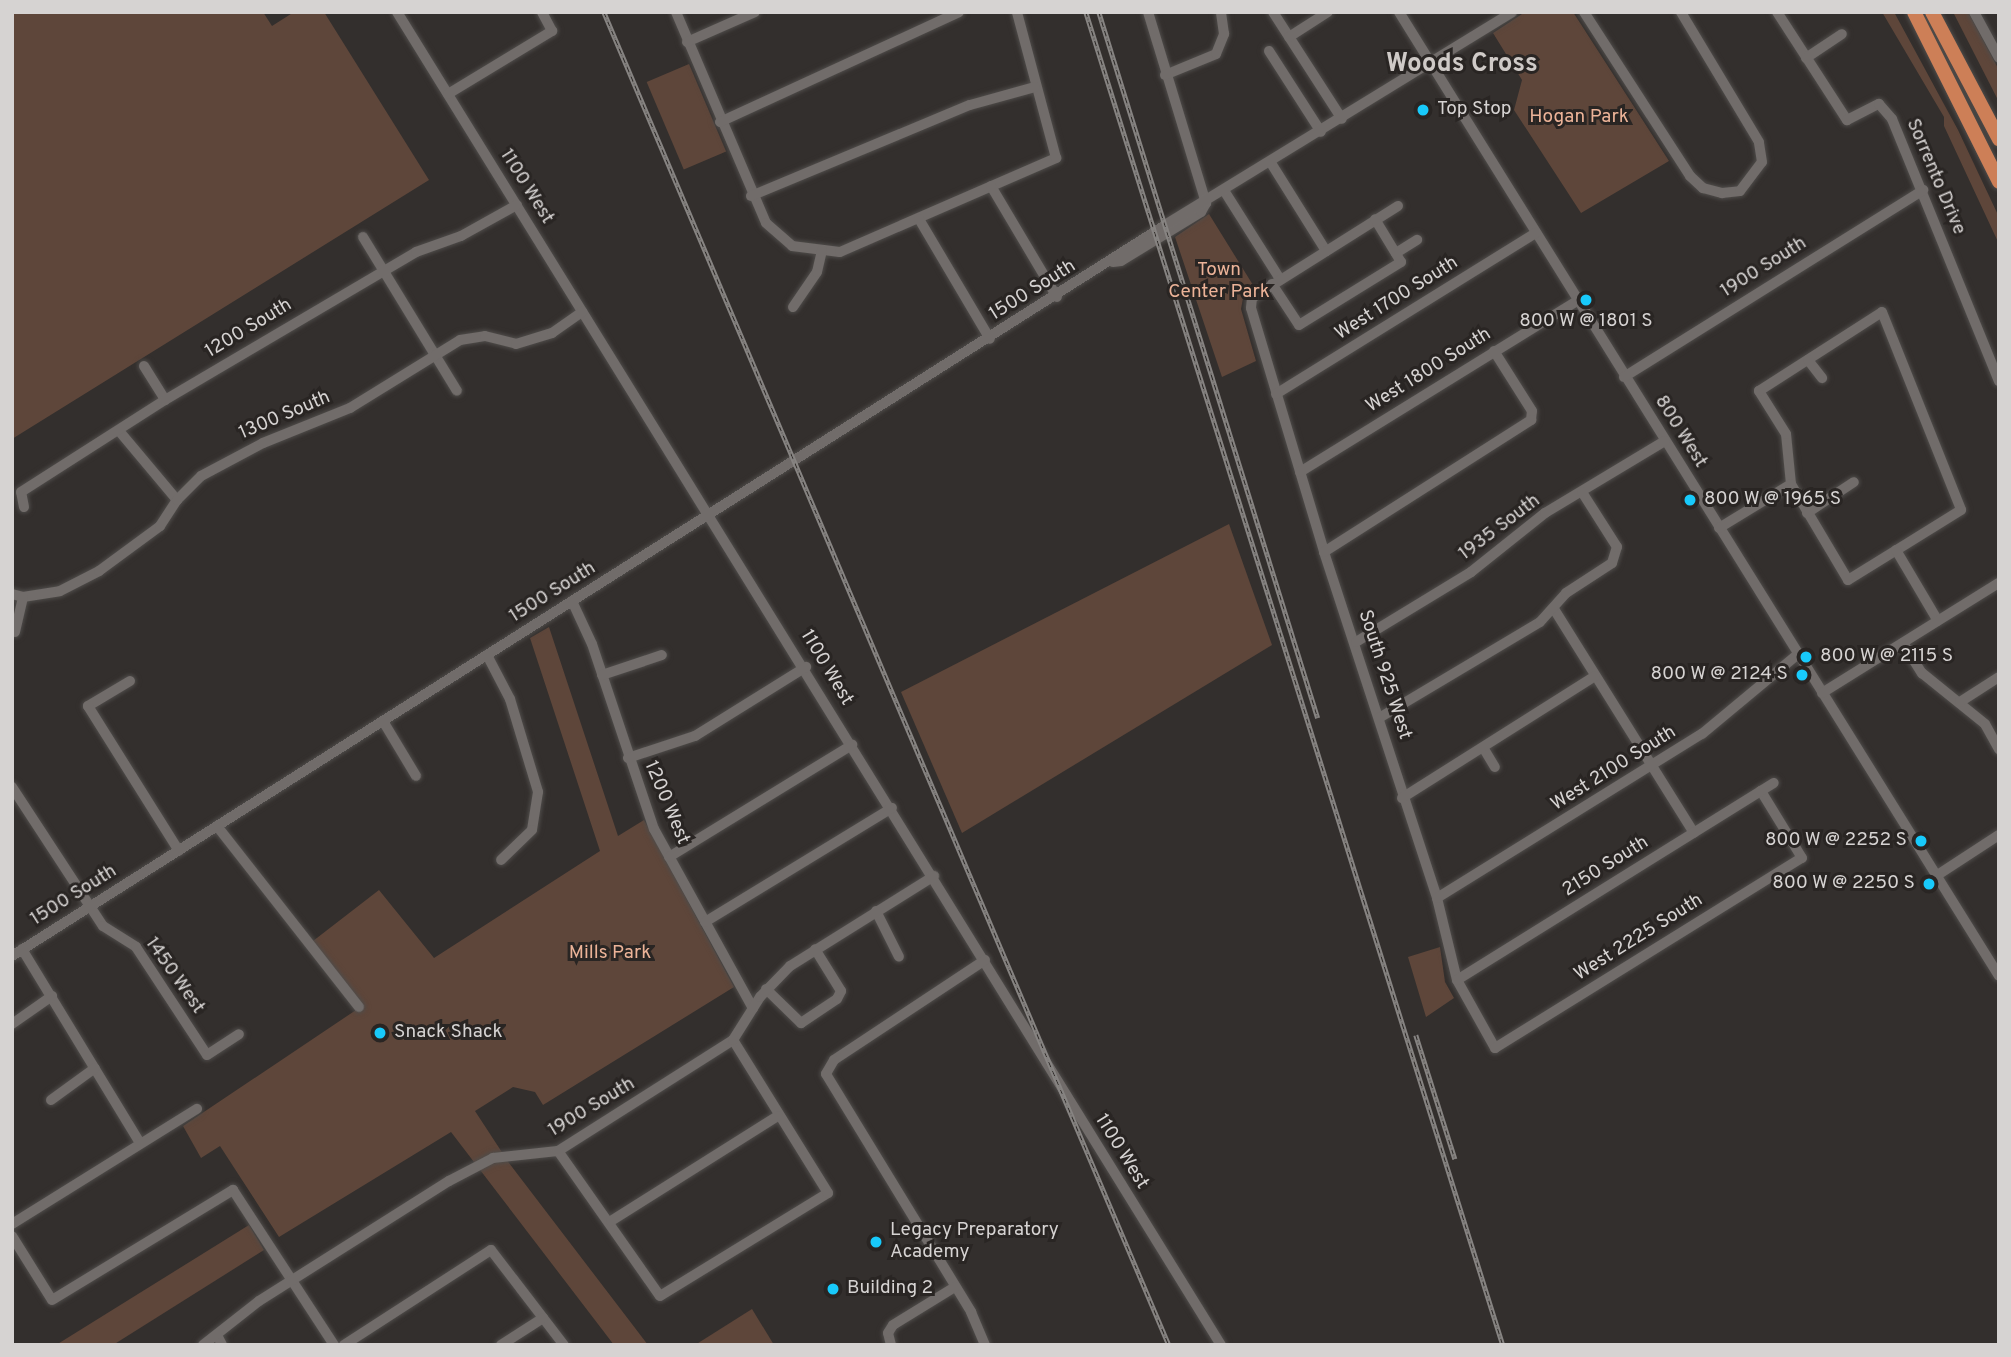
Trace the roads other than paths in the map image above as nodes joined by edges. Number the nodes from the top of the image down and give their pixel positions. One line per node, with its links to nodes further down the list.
1 (397, 12): 28 (street, 1100 West)
2 (542, 12): 28 (street)
3 (676, 12): 21 (street)
4 (755, 12): 21 (street)
5 (959, 12): 30 (street)
6 (1017, 12): 27 (street)
7 (1147, 12): 26 (street)
8 (1221, 12): 26 (street)
9 (1273, 12): 20 (street)
10 (1328, 12): 20 (street)
11 (1399, 12): 25 (street, 800 West)
12 (1511, 12): 25 (street, 1500 South)
13 (1584, 12): 14 (street)
14 (1681, 12)
15 (1777, 12): 23 (street, Sorrento Drive)
16 (1914, 12): 34 (highway)
17 (1932, 12): 32 (highway)
18 (1974, 12): 24 (street)
19 (1842, 34): 23 (street)
20 (1289, 37): 29 (street)
21 (687, 42): 30 (street)
22 (1269, 51): 31 (street)
23 (1806, 58): 36 (street, Sorrento Drive)
24 (1999, 58)
25 (1431, 62): 29 (street, 1500 South); 44 (street, 800 West)
26 (1165, 75): 39 (street)
27 (1035, 87): 35 (street); 38 (street)
28 (447, 94): 40 (street, 1100 West)
29 (1342, 119): 31 (street, 1500 South)
30 (720, 122): 38 (street)
31 (1321, 132): 33 (street, 1500 South)
32 (1999, 139)
33 (1271, 163): 37 (street, 1500 South); 48 (street)
34 (1999, 182)
35 (991, 186): 42 (street); 52 (street)
36 (1923, 190): 61 (street, 1900 South); 63 (street, Sorrento Drive)
37 (1225, 192): 39 (street, 1500 South); 51 (street)
38 (751, 196): 47 (street)
39 (1206, 204): 52 (street, 1500 South)
40 (517, 205): 50 (street, 1200 South); 55 (street, 1100 West)
41 (1398, 206): 43 (street)
42 (919, 219): 47 (street); 56 (street)
43 (1375, 219): 48 (street); 49 (street)
44 (1536, 233): 53 (street, 800 West); 65 (street, West 1700 South)
45 (363, 237): 50 (street)
46 (1417, 240): 49 (street)
47 (820, 251): 54 (street)
48 (1326, 251): 51 (street)
49 (1396, 253): 51 (street)
50 (384, 270): 58 (street); 66 (street, 1200 South)
51 (1276, 282): 65 (street, South 925 West)
52 (1057, 297): 56 (street, 1500 South)
53 (1577, 301): 57 (street, West 1800 South); 61 (street, 800 West)
54 (793, 307)
55 (582, 312): 58 (street, 1300 South); 76 (street, 1100 West)
56 (990, 339): 76 (street, 1500 South)
57 (1494, 351): 69 (street, West 1800 South); 79 (street)
58 (435, 356): 64 (street); 73 (street, 1300 South)
59 (1808, 360): 62 (street); 71 (street); 78 (street)
60 (144, 366): 66 (street)
61 (1625, 377): 68 (street, 800 West)
62 (1822, 378)
63 (1999, 381)
64 (457, 391)
65 (1276, 394): 69 (street, South 925 West)
66 (165, 400): 67 (street, 1200 South)
67 (120, 432): 73 (street); 74 (street, 1200 South)
68 (1665, 441): 72 (street, 1935 South); 77 (street, 800 West)
69 (1300, 472): 79 (street, South 925 West)
70 (1854, 482): 75 (street)
71 (1791, 484): 75 (street); 77 (street)
72 (1582, 492): 83 (street); 86 (street, 1935 South)
73 (177, 500): 81 (street, 1300 South)
74 (24, 507)
75 (1807, 513): 78 (street)
76 (710, 515): 82 (street, 1500 South); 91 (street, 1100 West)
77 (1719, 528): 88 (street, 800 West)
78 (1896, 550): 84 (street)
79 (1324, 552): 86 (street, South 925 West)
80 (1999, 583): 84 (street)
81 (18, 596): 85 (street)
82 (572, 601): 89 (street, 1500 South); 92 (street, 1200 West)
83 (1554, 609): 93 (street); 98 (street)
84 (1938, 621): 87 (street)
85 (15, 632)
86 (1356, 642): 98 (street, South 925 West)
87 (1903, 643): 96 (street); 97 (street)
88 (1798, 654): 96 (street, 800 West); 105 (street, West 2100 South)
89 (487, 655): 99 (street, 1500 South); 117 (street)
90 (662, 655): 92 (street)
91 (806, 667): 100 (street, 1100 West); 103 (street)
92 (602, 675): 103 (street, 1200 West)
93 (1595, 676): 101 (street); 105 (street)
94 (1999, 677): 97 (street)
95 (131, 681): 115 (street)
96 (1822, 693): 119 (street, 800 West)
97 (1960, 702): 102 (street)
98 (1379, 718): 110 (street, South 925 West)
99 (383, 721): 106 (street); 112 (street, 1500 South)
100 (852, 745): 111 (street, 1100 West); 116 (street)
101 (1484, 749): 104 (street); 110 (street)
102 (1999, 749)
103 (628, 758): 116 (street, 1200 West)
104 (1495, 767)
105 (1652, 768): 113 (street); 120 (street, West 2100 South)
106 (416, 775)
107 (1774, 783): 109 (street, 2150 South)
108 (12, 787): 121 (street, 1450 West)
109 (1761, 791): 113 (street, 2150 South); 138 (street, West 2225 South)
110 (1402, 798): 120 (street, South 925 West)
111 (892, 808): 118 (street, 1100 West); 123 (street)
112 (217, 826): 115 (street, 1500 South); 133 (street)
113 (1695, 833): 130 (street, 2150 South)
114 (1999, 835): 119 (street)
115 (179, 851): 121 (street, 1500 South)
116 (669, 857): 123 (street, 1200 West)
117 (501, 860)
118 (934, 876): 122 (street, 1900 South); 128 (street, 1100 West)
119 (1936, 876): 129 (street, 800 West)
120 (1437, 898): 130 (street, South 925 West)
121 (90, 907): 124 (street, 1500 South); 136 (street, 1450 West)
122 (876, 911): 125 (street, 1900 South); 127 (street)
123 (705, 922): 134 (street, 1200 West)
124 (22, 949): 126 (street, 1500 South); 132 (street)
125 (815, 949): 131 (street, 1900 South); 131 (street)
126 (12, 956)
127 (899, 957)
128 (985, 960): 149 (street); 159 (street, 1100 West)
129 (1999, 975)
130 (1457, 980): 138 (street, South 925 West)
131 (766, 989): 134 (street, 1900 South)
132 (52, 996): 135 (street); 139 (street)
133 (359, 1007)
134 (752, 1008): 137 (street, 1900 South)
135 (12, 1024)
136 (239, 1034)
137 (733, 1040): 142 (street); 144 (street, 1900 South)
138 (1495, 1048)
139 (95, 1068): 140 (street); 143 (street)
140 (51, 1100)
141 (197, 1109): 143 (street)
142 (778, 1116): 145 (street); 145 (street)
143 (141, 1143): 146 (street)
144 (558, 1151): 145 (street); 148 (street, 1900 South)
145 (611, 1221)
146 (12, 1224)
147 (12, 1236): 148 (street)
148 (293, 1280): 151 (street, 1900 South); 153 (street)
149 (955, 1287): 157 (street); 158 (street)
150 (543, 1318): 154 (street); 155 (street); 156 (street)
151 (220, 1340): 152 (street, 1900 South)
152 (203, 1345)
153 (334, 1345)
154 (344, 1345)
155 (501, 1345)
156 (564, 1345)
157 (891, 1345)
158 (985, 1345)
159 (1222, 1345)

